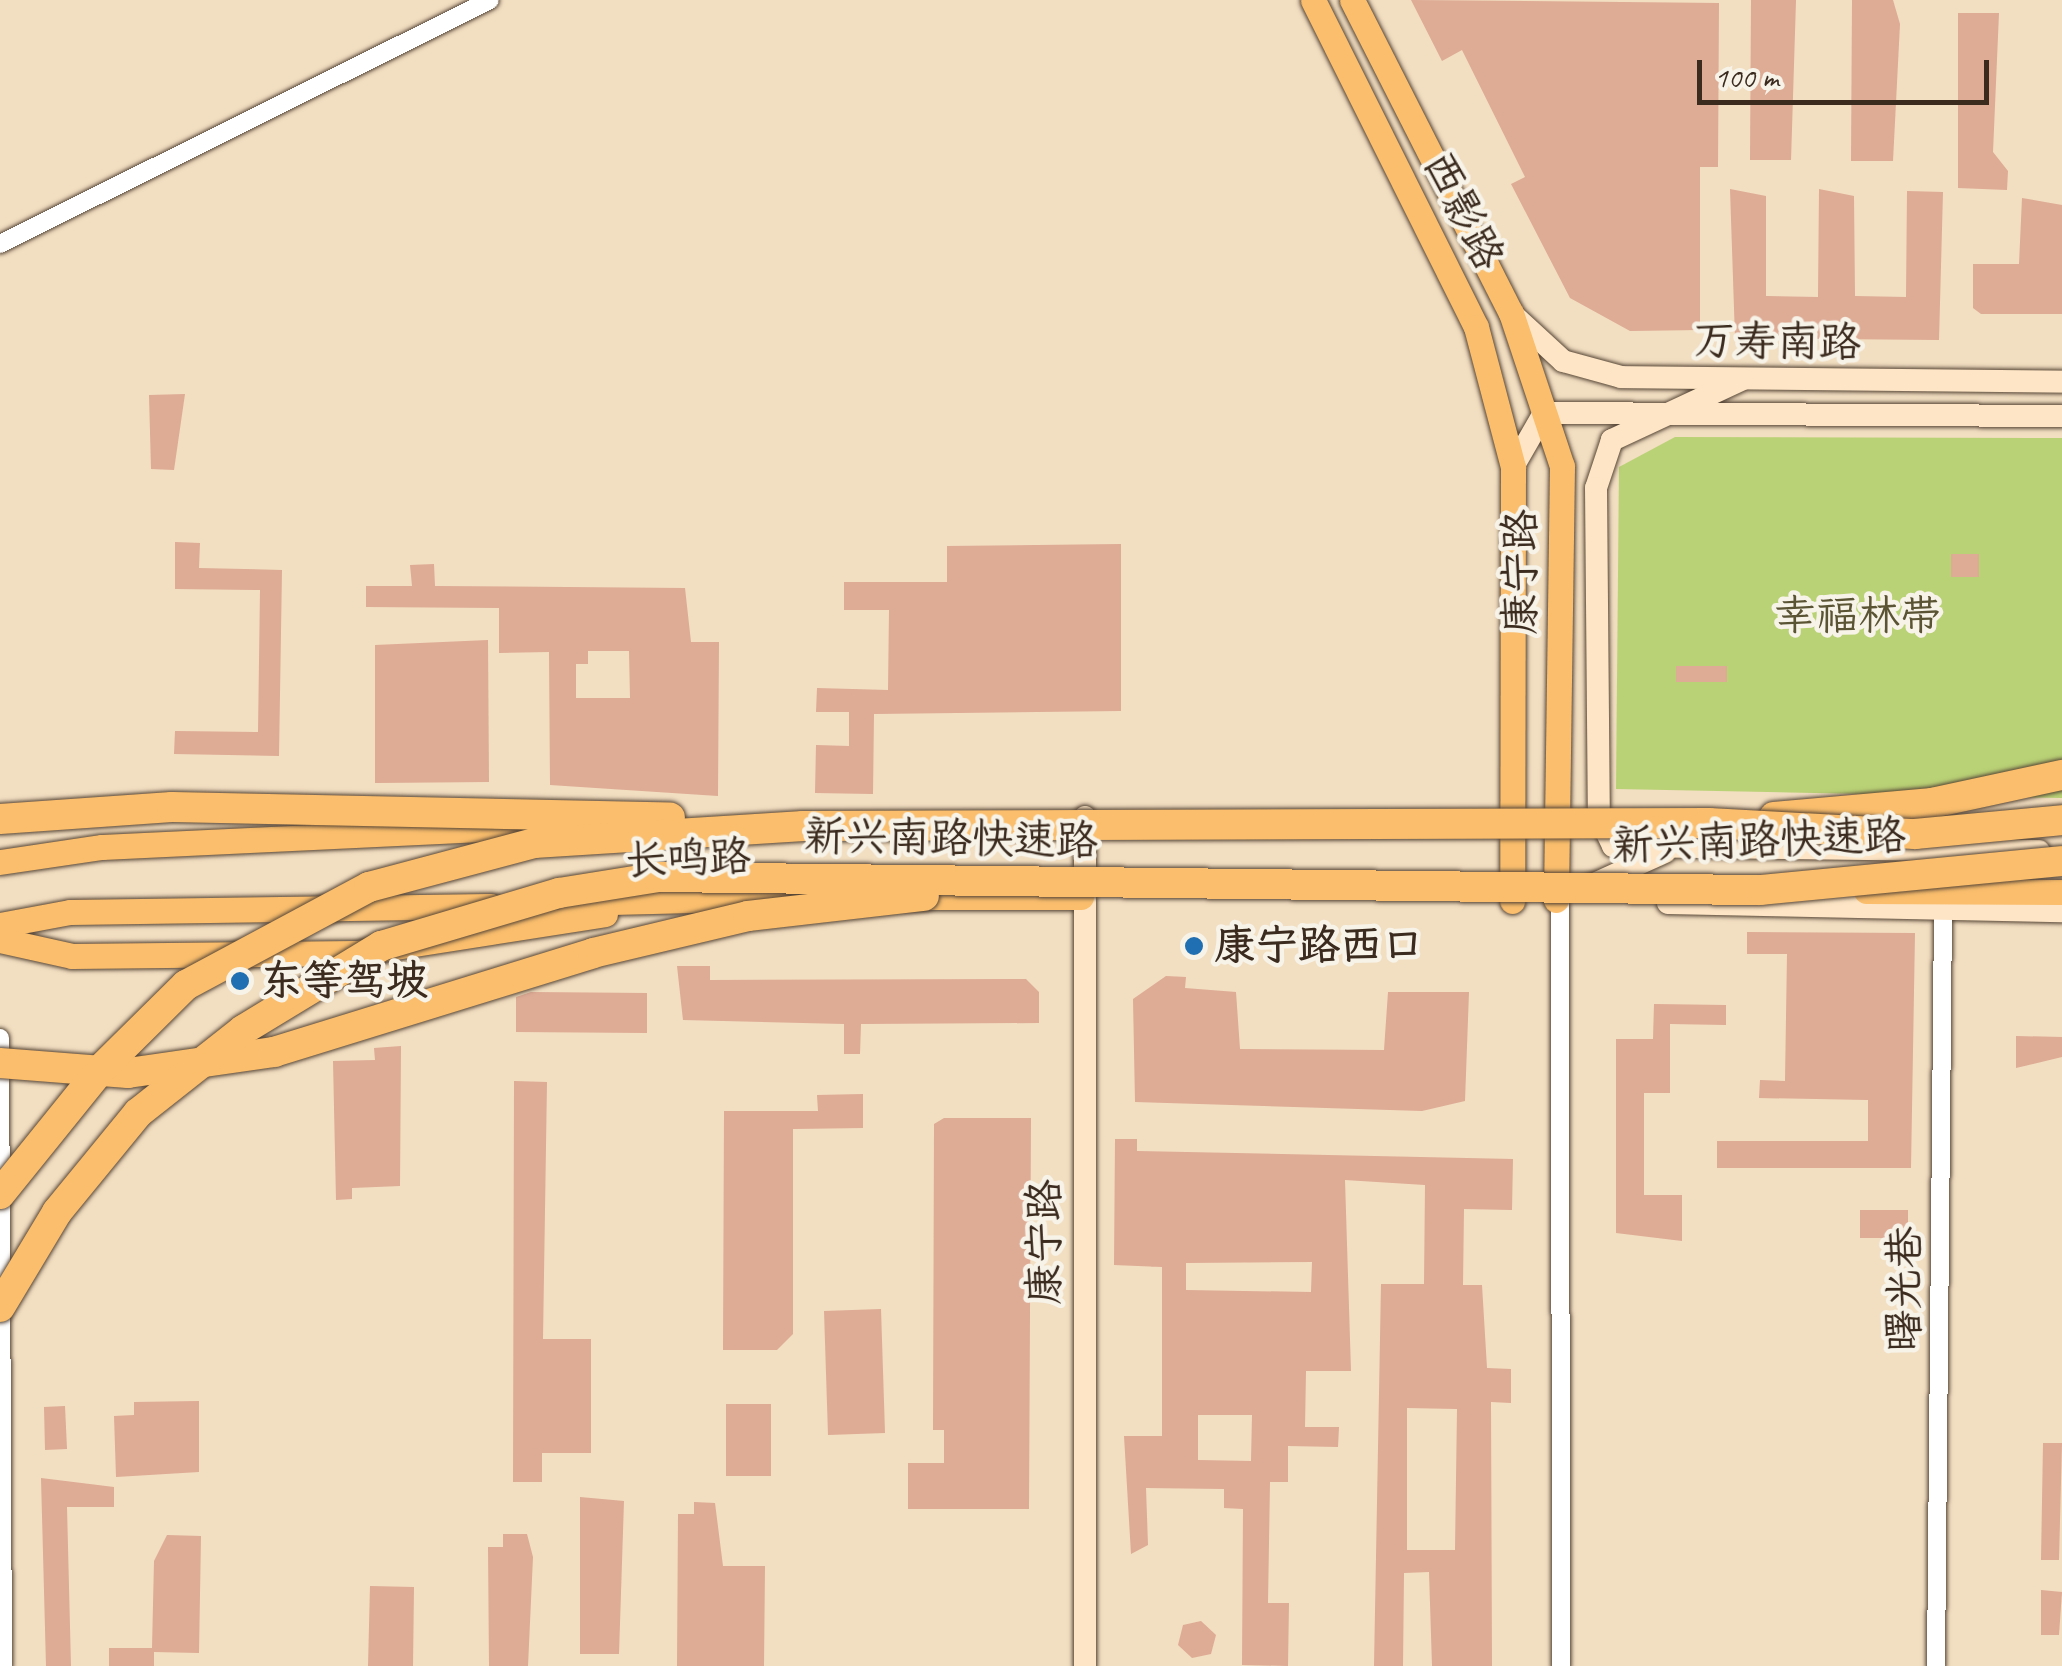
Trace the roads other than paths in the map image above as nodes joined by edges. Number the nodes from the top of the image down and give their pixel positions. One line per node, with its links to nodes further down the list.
1 (490, 0): 4 (street)
2 (1313, 0): 11 (main road, 西影路)
3 (1352, 0): 5 (main road, 西影路)
4 (0, 244)
5 (1511, 313): 6 (main road, 万寿南路); 8 (main road, 康宁路)
6 (1744, 379): 7 (main road, 万寿南路); 9 (main road)
7 (2062, 382)
8 (1544, 413): 9 (main road); 11 (main road); 13 (main road, 康宁路)
9 (1672, 413): 10 (main road); 21 (main road)
10 (2062, 416)
11 (1513, 467): 14 (main road, 西影路)
12 (2062, 774): 18 (highway, bridge)
13 (1559, 813): 14 (main road, 长鸣路); 30 (main road, 康宁路)
14 (1510, 814): 15 (main road, 长鸣路); 29 (main road, 西影路)
15 (1086, 818): 23 (main road, 长鸣路); 27 (main road, 康宁路)
16 (0, 819): 19 (highway, bridge)
17 (2062, 820): 18 (highway, 新兴南路快速路, bridge)
18 (1709, 823): 19 (highway, 新兴南路快速路, bridge)
19 (802, 826): 37 (highway, 新兴南路快速路, bridge)
20 (2062, 851): 21 (main road)
21 (1665, 852): 30 (main road)
22 (2062, 861): 25 (highway, 新兴南路快速路, bridge)
23 (0, 862)
24 (1028, 884): 25 (highway, 新兴南路快速路, bridge); 36 (highway, bridge); 38 (highway, 新兴南路快速路, bridge)
25 (1760, 890): 26 (main road, bridge)
26 (2062, 892)
27 (1084, 896): 28 (main road, 长鸣路); 29 (main road, 长鸣路); 40 (main road, 康宁路)
28 (693, 898): 33 (main road, 长鸣路); 34 (main road)
29 (1512, 900): 30 (main road, 长鸣路)
30 (1560, 900): 32 (main road); 41 (street)
31 (2062, 910): 32 (main road)
32 (1943, 912): 42 (street, 曙光巷)
33 (0, 926)
34 (0, 940)
35 (0, 1038): 39 (street)
36 (0, 1063)
37 (0, 1194)
38 (0, 1307)
39 (4, 1666)
40 (1086, 1666)
41 (1561, 1666)
42 (1936, 1666)

